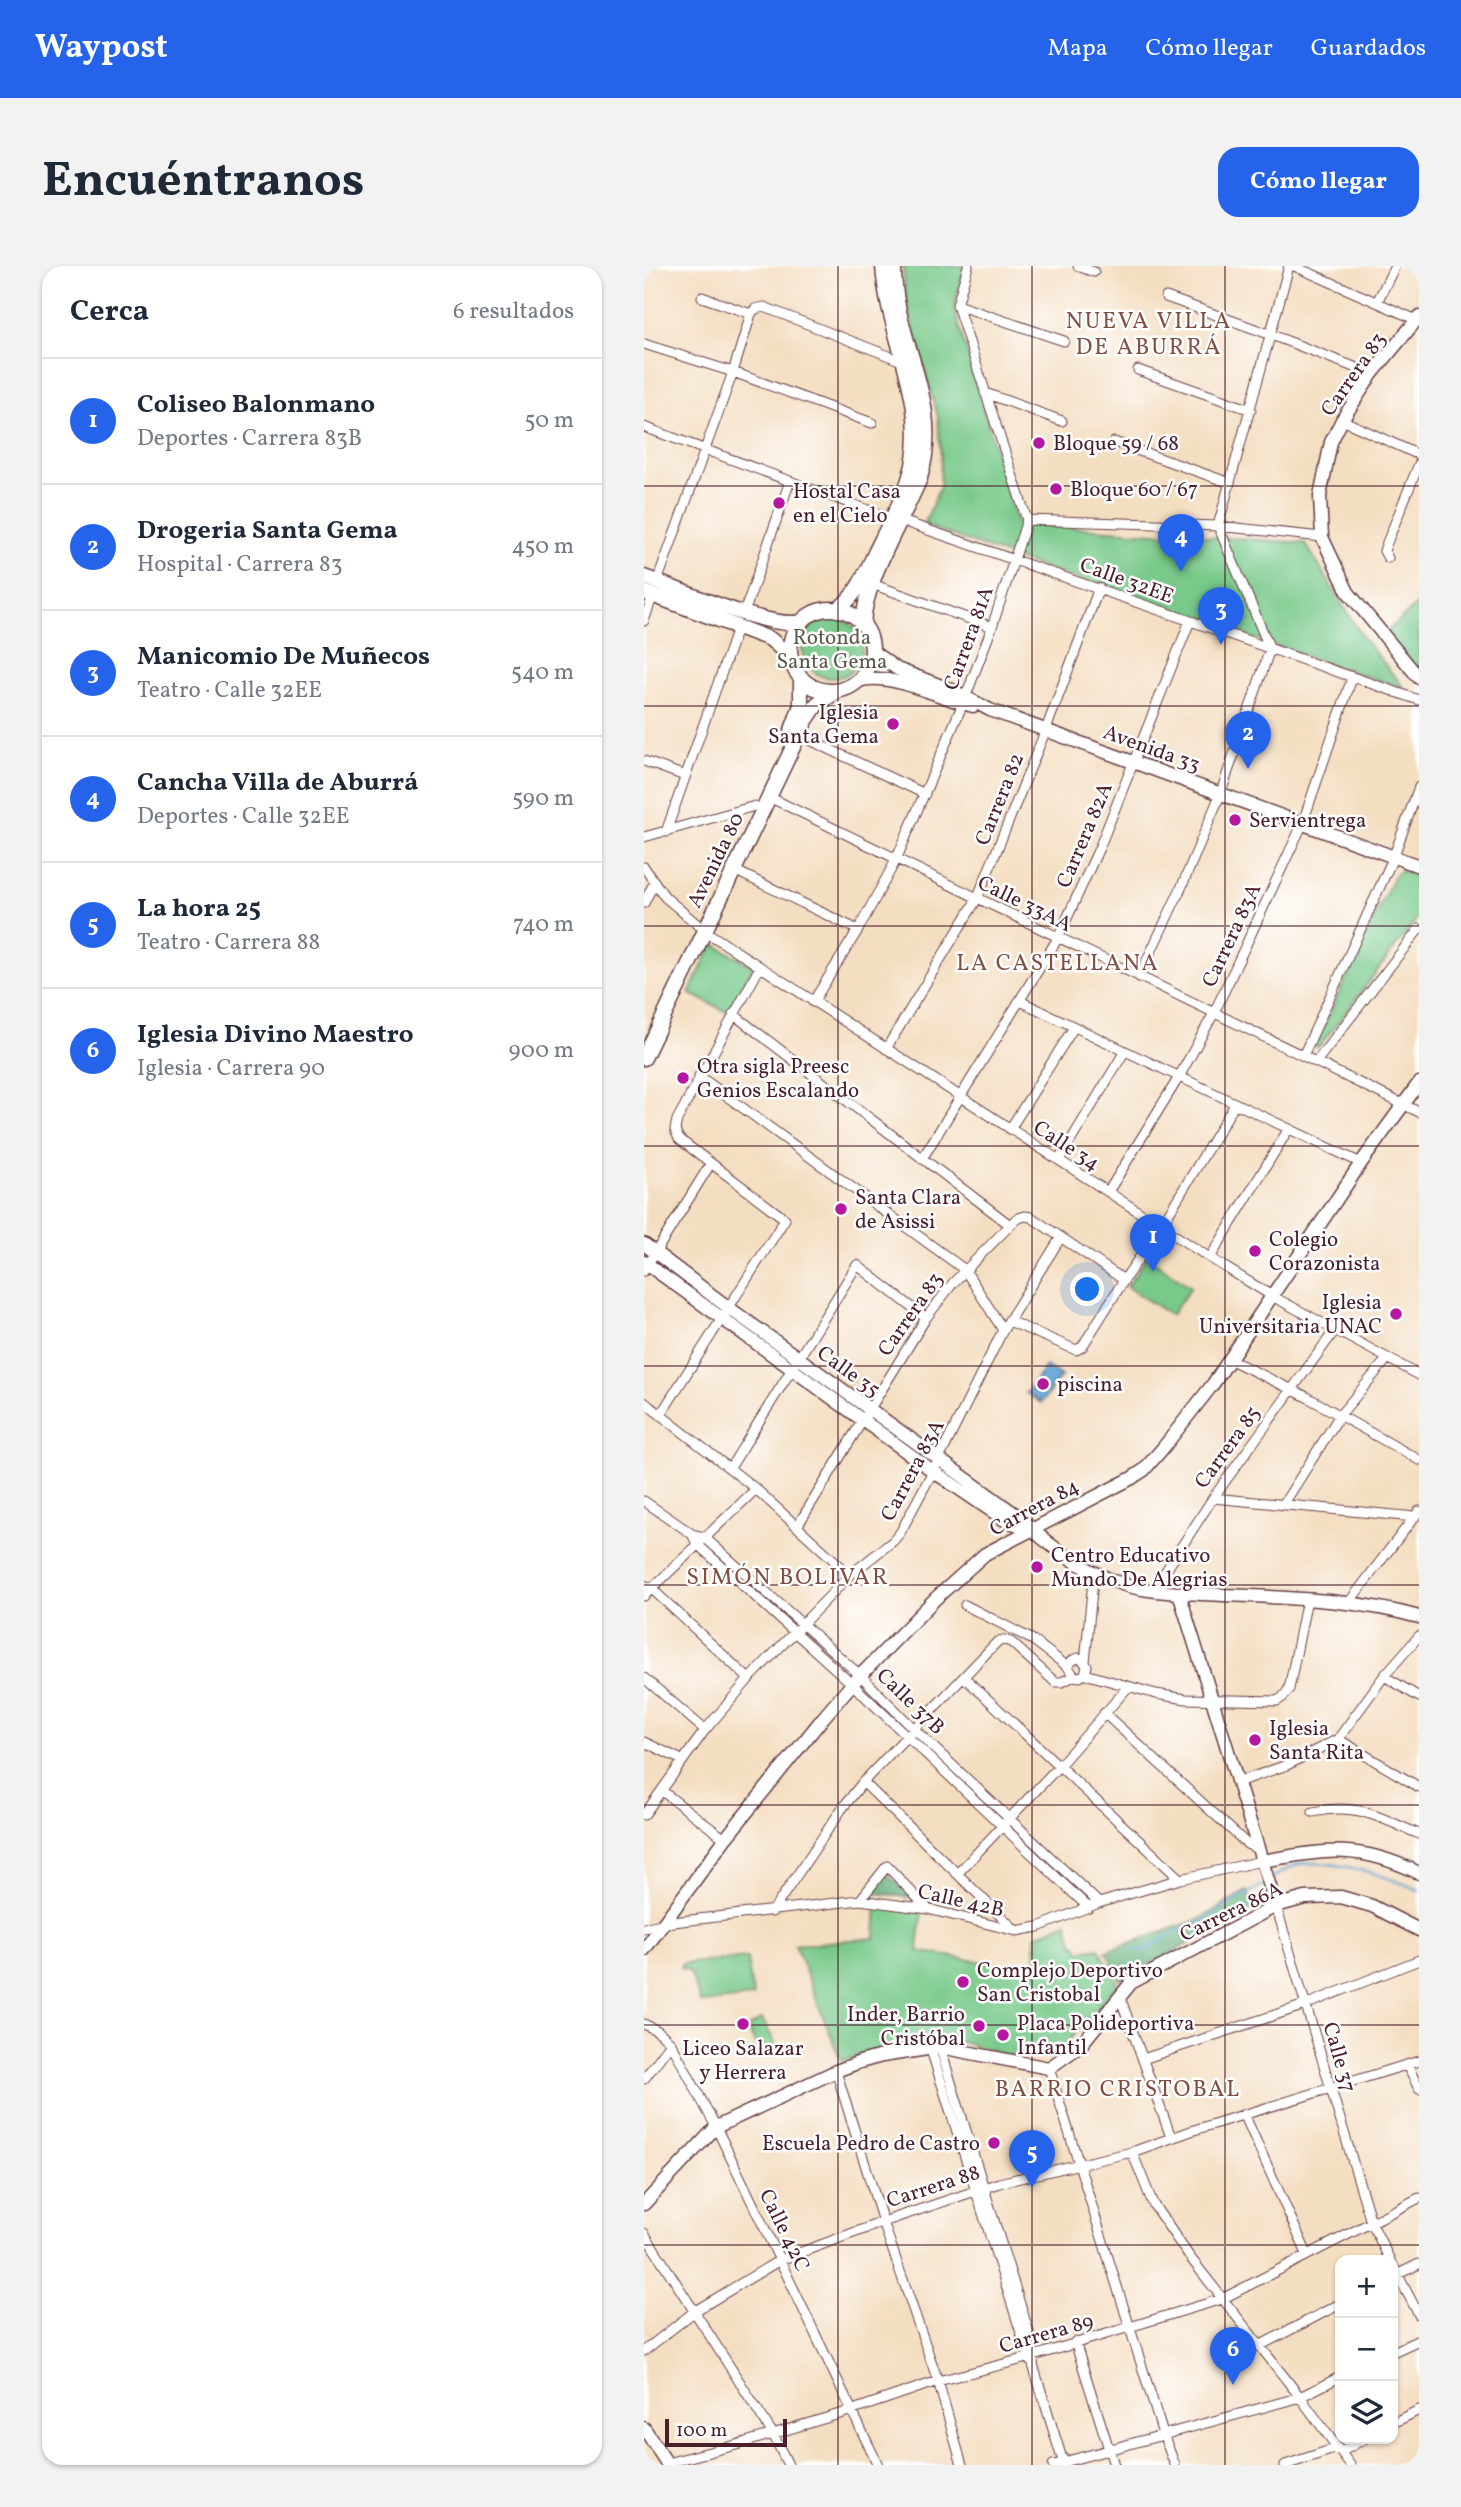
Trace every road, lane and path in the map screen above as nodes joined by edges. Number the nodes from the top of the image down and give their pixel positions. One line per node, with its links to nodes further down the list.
1 (883, 266): 17 (main road)
2 (894, 266): 33 (main road)
3 (968, 266): 11 (street)
4 (1078, 266): 7 (street)
5 (1291, 266): 10 (street); 14 (street)
6 (1395, 266): 10 (street)
7 (1094, 272)
8 (702, 297): 12 (street)
9 (1166, 298): 14 (street)
10 (1377, 302): 13 (street)
11 (957, 305): 15 (street); 21 (street)
12 (751, 314): 17 (street); 19 (street)
13 (1418, 319): 20 (street, Carrera 83)
14 (1269, 334): 20 (street); 22 (street)
15 (1064, 341)
16 (644, 344): 19 (street)
17 (902, 360): 33 (main road)
18 (1138, 370): 22 (street)
19 (733, 372): 25 (street); 28 (street)
20 (1372, 374): 23 (street, Carrera 83)
21 (985, 393): 24 (street); 34 (street)
22 (1251, 410): 32 (street)
23 (1342, 420): 29 (street); 36 (street, Carrera 83)
24 (1062, 421)
25 (872, 423)
26 (644, 427): 28 (street, Calle 32EE)
27 (1114, 442): 32 (street)
28 (705, 449): 31 (street, Calle 32EE); 40 (street)
29 (1419, 455)
30 (1419, 464): 38 (street)
31 (790, 481): 33 (street, Calle 32EE); 43 (street)
32 (1230, 483): 35 (street)
33 (897, 520): 37 (street, Calle 32EE); 39 (main road); 42 (main road)
34 (1027, 520): 35 (street); 37 (street, Carrera 81A)
35 (1217, 526): 36 (street); 49 (street)
36 (1322, 537): 54 (street, Carrera 83)
37 (1014, 558): 41 (street, Calle 32EE); 48 (street, Carrera 81A)
38 (1388, 558)
39 (872, 584): 47 (main road); 48 (street)
40 (650, 586): 43 (main road); 44 (street)
41 (1099, 588): 45 (street, Calle 32EE); 59 (street, Carrera 82)
42 (837, 610): 46 (main road); 47 (main road)
43 (741, 619): 46 (main road); 51 (main road); 63 (street)
44 (644, 621)
45 (1190, 621): 49 (street, Calle 32EE); 62 (street, Carrera 82A)
46 (801, 622): 51 (main road)
47 (863, 624): 50 (main road)
48 (992, 627): 57 (street, Carrera 81A)
49 (1270, 649): 53 (street, Calle 32EE); 66 (street)
50 (872, 651): 55 (main road); 57 (street, Avenida 33)
51 (791, 657): 52 (main road)
52 (801, 677): 56 (main road); 68 (main road, Avenida 80)
53 (1352, 678): 58 (street, Calle 32EE); 69 (street, Carrera 83A)
54 (1419, 678)
55 (858, 681): 56 (main road); 57 (street, Avenida 33)
56 (838, 691): 60 (main road, Avenida 80)
57 (964, 700): 59 (street, Avenida 33); 65 (street, Carrera 81A)
58 (1419, 700)
59 (1045, 732): 62 (street, Avenida 33); 78 (street, Carrera 82)
60 (799, 735): 65 (street); 67 (main road, Avenida 80)
61 (644, 761): 63 (street)
62 (1132, 763): 66 (street, Avenida 33); 83 (street, Carrera 82A)
63 (685, 776): 70 (street)
64 (1419, 787): 72 (street)
65 (925, 794): 73 (street, Carrera 81A)
66 (1220, 795): 69 (street, Avenida 33); 85 (street)
67 (769, 797): 73 (street, Calle 33AA); 76 (main road, Avenida 80)
68 (755, 806): 70 (street); 80 (main road, Avenida 80)
69 (1302, 825): 72 (street, Avenida 33); 88 (street, Carrera 83A)
70 (666, 832): 71 (street)
71 (644, 837)
72 (1393, 858): 74 (street, Avenida 33); 94 (street)
73 (896, 860): 78 (street, Calle 33AA); 82 (street, Carrera 81A)
74 (1419, 866)
75 (644, 867): 77 (street, Calle 34)
76 (734, 870): 80 (main road, Avenida 80); 82 (street)
77 (654, 883): 79 (street); 80 (street, Calle 34)
78 (977, 899): 83 (street, Calle 33AA); 92 (street, Carrera 82)
79 (644, 903)
80 (702, 928): 84 (street, Calle 34); 91 (main road, Avenida 80); 95 (main road, Avenida 80)
81 (1419, 929): 96 (street)
82 (858, 930): 86 (street, Carrera 81A)
83 (1058, 938): 85 (street, Calle 33AA); 87 (street, Carrera 82A)
84 (760, 967): 86 (street, Calle 34); 89 (street)
85 (1139, 977): 88 (street, Calle 33AA)
86 (813, 1002): 92 (street, Calle 34)
87 (1020, 1002): 90 (street); 100 (street, Carrera 82A)
88 (1214, 1013): 94 (street, Calle 33AA); 98 (street, Carrera 83A)
89 (733, 1014): 97 (street); 106 (street)
90 (1074, 1027): 93 (street); 104 (street)
91 (644, 1037)
92 (886, 1049): 100 (street, Calle 34)
93 (1125, 1051): 98 (street); 107 (street)
94 (1303, 1056): 96 (street, Calle 33AA)
95 (644, 1058)
96 (1316, 1062): 102 (street, Calle 33AA)
97 (699, 1076): 108 (street); 118 (street)
98 (1179, 1077): 101 (street); 110 (street, Carrera 83A)
99 (1419, 1083): 102 (street, Carrera 84)
100 (961, 1097): 104 (street, Calle 34); 106 (street, Carrera 82A)
101 (1235, 1104): 105 (street); 112 (street)
102 (1404, 1104): 103 (street, Calle 33AA); 109 (street, Carrera 84)
103 (1419, 1112)
104 (1010, 1129): 107 (street, Calle 34)
105 (1288, 1130): 109 (street); 116 (street)
106 (922, 1159): 111 (street)
107 (1059, 1160): 110 (street, Calle 34)
108 (711, 1163): 115 (street); 121 (street)
109 (1361, 1163): 120 (street, Carrera 84)
110 (1108, 1192): 112 (street, Calle 34)
111 (1010, 1225): 113 (street, Carrera 83); 118 (street, Carrera 83)
112 (1161, 1226): 116 (street, Calle 34); 119 (street)
113 (1061, 1237): 119 (street); 123 (street, Carrera 83A)
114 (644, 1244): 115 (street, Calle 35)
115 (656, 1253): 117 (street); 121 (street, Calle 35)
116 (1210, 1258): 120 (street, Calle 34)
117 (645, 1266): 121 (street, Calle 35)
118 (965, 1270): 122 (street, Carrera 83); 124 (street)
119 (1124, 1280): 123 (street)
120 (1272, 1296): 125 (street, Calle 34); 126 (street, Carrera 84)
121 (726, 1313): 128 (street, Calle 35); 132 (street)
122 (926, 1318): 128 (street); 133 (street, Carrera 83)
123 (1009, 1321): 124 (street, Carrera 83A)
124 (1003, 1330): 136 (street, Carrera 83A)
125 (1335, 1330): 127 (street, Calle 34); 130 (street, Carrera 85)
126 (1229, 1359): 130 (street); 144 (street, Carrera 84)
127 (1387, 1359): 129 (street, Calle 34); 134 (street)
128 (795, 1362): 133 (street, Calle 35); 137 (street)
129 (1419, 1375)
130 (1293, 1389): 134 (street); 139 (street, Carrera 85)
131 (644, 1402): 132 (street)
132 (661, 1414): 137 (street)
133 (867, 1415): 136 (street, Calle 35); 143 (street, Carrera 83)
134 (1340, 1415): 135 (street); 141 (street)
135 (1419, 1460)
136 (936, 1465): 144 (street, Calle 35); 147 (street, Carrera 83A)
137 (730, 1468): 138 (street)
138 (757, 1489): 143 (street); 145 (street)
139 (1213, 1498): 141 (street); 149 (street, Carrera 85)
140 (644, 1501): 145 (street, Calle 37B)
141 (1283, 1505): 142 (street)
142 (1417, 1514): 152 (street)
143 (798, 1525): 147 (street)
144 (1031, 1529): 146 (street, Calle 35); 165 (street, Carrera 84)
145 (700, 1540): 148 (street); 155 (street, Calle 37B); 156 (street, Calle 37B)
146 (1094, 1572): 149 (street, Calle 35); 158 (street)
147 (850, 1575): 155 (street, Carrera 83A)
148 (647, 1590): 164 (street)
149 (1154, 1590): 150 (street, Calle 35)
150 (1179, 1592): 151 (street, Calle 35); 168 (street)
151 (1307, 1599): 152 (street, Calle 35); 168 (street)
152 (1350, 1601): 154 (street, Calle 35)
153 (965, 1605): 159 (street)
154 (1419, 1617)
155 (803, 1623): 156 (street, Carrera 83A); 165 (street, Calle 37B)
156 (794, 1632): 164 (street, Carrera 83A); 165 (street, Calle 37B)
157 (1419, 1636): 161 (street)
158 (1086, 1662): 159 (street); 160 (street)
159 (1071, 1672): 160 (street); 162 (street)
160 (1085, 1674): 166 (street)
161 (1384, 1676): 167 (street); 172 (street)
162 (964, 1677): 171 (street); 175 (street)
163 (644, 1678): 170 (street)
164 (749, 1679): 170 (street, Carrera 83A)
165 (856, 1680): 171 (street, Calle 37B); 185 (street, Carrera 84)
166 (1128, 1686): 168 (street); 169 (street)
167 (1419, 1698)
168 (1213, 1700): 177 (street)
169 (1104, 1713): 175 (street); 186 (street)
170 (705, 1730): 174 (street, Carrera 83A)
171 (911, 1733): 176 (street); 182 (street, Calle 37B); 183 (street, Calle 37B)
172 (1338, 1739): 177 (street); 178 (street)
173 (644, 1742): 174 (street)
174 (682, 1760): 179 (street, Carrera 83A)
175 (1059, 1766): 182 (street); 189 (street)
176 (863, 1782): 188 (street); 195 (street)
177 (1238, 1782): 186 (street)
178 (1419, 1787)
179 (663, 1791): 181 (street, Carrera 83A); 185 (street)
180 (1313, 1812): 184 (street)
181 (644, 1815)
182 (1009, 1818): 183 (street); 191 (street, Calle 37B)
183 (1002, 1826): 188 (street); 193 (street, Calle 37B)
184 (1419, 1834)
185 (726, 1839): 196 (street, Carrera 84)
186 (1262, 1860): 187 (street, Carrera 86A); 189 (street, Calle 42B); 192 (street, Calle 37)
187 (1419, 1872)
188 (958, 1873): 199 (street)
189 (1180, 1879): 191 (street, Calle 42B)
190 (860, 1899): 194 (street, Calle 42B); 194 (street); 195 (street, Calle 42B)
191 (1099, 1903): 193 (street, Calle 42B)
192 (1276, 1906): 198 (street, Carrera 86A); 202 (street, Carrera 86A); 203 (street, Calle 37)
193 (1089, 1908): 199 (street, Calle 42B)
194 (928, 1909): 199 (street, Calle 42B)
195 (772, 1912): 196 (street, Calle 42B)
196 (665, 1923): 197 (street, Calle 42B); 200 (street, Carrera 84)
197 (644, 1928)
198 (1419, 1930)
199 (1016, 1931)
200 (644, 1950)
201 (1419, 1960): 203 (street)
202 (1120, 1997): 207 (street); 210 (street, Carrera 86A)
203 (1305, 2005): 207 (street); 213 (street, Calle 37)
204 (644, 2024): 205 (street, Calle 42C)
205 (671, 2043): 212 (street); 216 (street, Calle 42C)
206 (935, 2047): 210 (street); 211 (street); 220 (street)
207 (1143, 2059): 217 (street)
208 (1419, 2061): 209 (street, Carrera 88)
209 (1407, 2065): 213 (street, Carrera 88); 214 (street)
210 (1049, 2068): 219 (street)
211 (836, 2071): 216 (street); 223 (street)
212 (644, 2079)
213 (1329, 2088): 215 (street, Carrera 88); 224 (street, Calle 37)
214 (1419, 2089)
215 (1244, 2114): 217 (street, Carrera 88); 226 (street)
216 (716, 2127): 222 (street); 228 (street, Calle 42C)
217 (1171, 2137): 218 (street, Carrera 88)
218 (1132, 2152): 219 (street, Carrera 88); 232 (street)
219 (1079, 2165): 220 (street, Carrera 88); 236 (street)
220 (980, 2189): 223 (street, Carrera 88); 242 (street)
221 (1419, 2197): 224 (street, Carrera 89)
222 (644, 2204)
223 (883, 2222): 228 (street, Carrera 88); 244 (street)
224 (1371, 2222): 226 (street, Carrera 89); 227 (street, Calle 37)
225 (644, 2233): 234 (street)
226 (1307, 2254): 232 (street, Carrera 89)
227 (1388, 2255)
228 (780, 2260): 234 (street, Carrera 88); 246 (street, Calle 42C)
229 (1419, 2264): 230 (street)
230 (1398, 2272)
231 (1398, 2280): 235 (street)
232 (1222, 2299): 236 (street, Carrera 89); 239 (street)
233 (1335, 2307): 239 (street)
234 (695, 2311): 241 (street, Carrera 88); 250 (street)
235 (1419, 2315)
236 (1129, 2327): 238 (street, Carrera 89); 251 (street)
237 (1419, 2340): 240 (street)
238 (1075, 2342): 242 (street, Carrera 89); 253 (street)
239 (1261, 2346): 245 (street)
240 (1398, 2350)
241 (644, 2351)
242 (1032, 2359): 244 (street, Carrera 89); 256 (street)
243 (1335, 2380): 245 (street)
244 (938, 2381): 246 (street, Carrera 89); 259 (street)
245 (1300, 2397): 251 (street); 254 (street)
246 (853, 2410): 250 (street, Carrera 89); 258 (street, Calle 42C)
247 (1419, 2410): 248 (street)
248 (1398, 2420)
249 (644, 2428): 255 (street)
250 (773, 2434): 255 (street, Carrera 89); 257 (street)
251 (1163, 2434): 253 (street); 261 (street)
252 (1353, 2444): 254 (street)
253 (1108, 2449): 256 (street); 260 (street)
254 (1339, 2450): 262 (street); 263 (street)
255 (668, 2464)
256 (1060, 2464)
257 (788, 2465)
258 (878, 2465)
259 (961, 2465)
260 (1114, 2465)
261 (1175, 2465)
262 (1285, 2465)
263 (1350, 2465)

